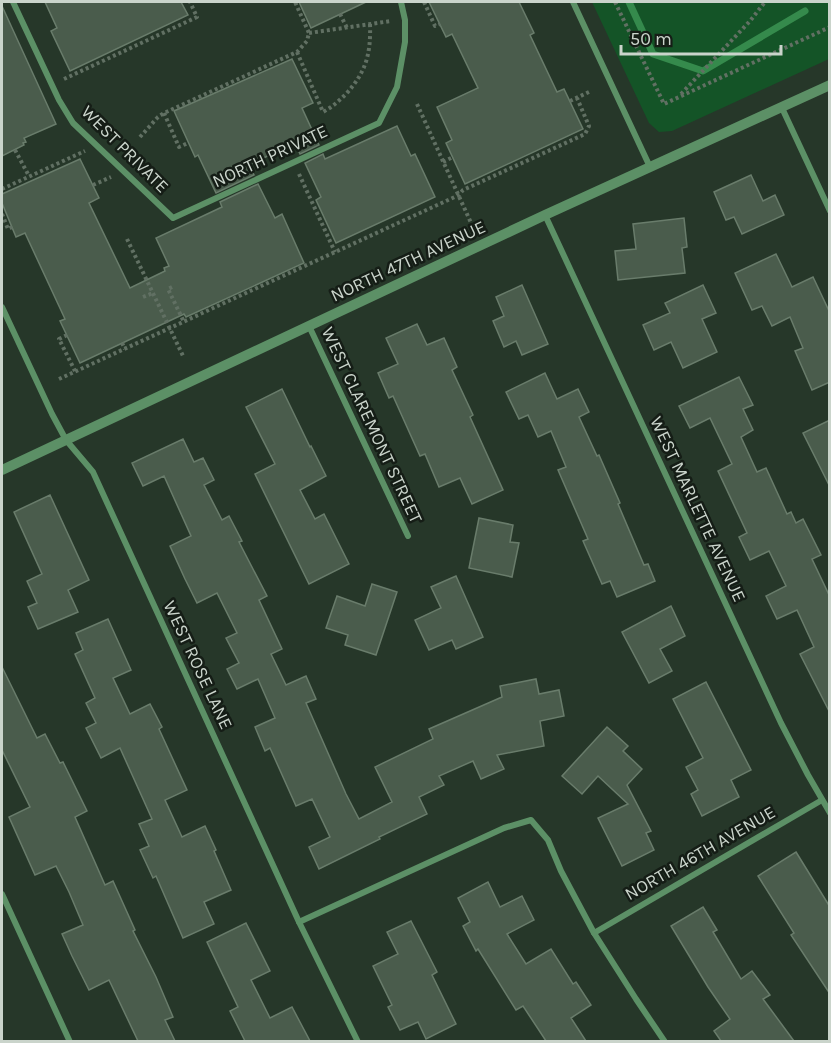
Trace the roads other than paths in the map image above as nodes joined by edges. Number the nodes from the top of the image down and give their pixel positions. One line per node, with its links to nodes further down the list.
1 (13, 2): 9 (street, WEST PRIVATE)
2 (401, 2): 9 (street, NORTH PRIVATE)
3 (573, 2): 6 (street)
4 (830, 85): 5 (street, NORTH 47TH AVENUE)
5 (782, 108): 6 (street, NORTH 47TH AVENUE); 7 (street)
6 (650, 167): 8 (street, NORTH 47TH AVENUE)
7 (830, 211)
8 (545, 215): 11 (street, NORTH 47TH AVENUE); 15 (street, WEST MARLETTE AVENUE)
9 (173, 218)
10 (2, 307): 12 (street, WEST ROSE LANE)
11 (309, 326): 12 (street, NORTH 47TH AVENUE); 14 (street, WEST CLAREMONT STREET)
12 (66, 440): 13 (street, NORTH 47TH AVENUE); 18 (street, WEST ROSE LANE)
13 (2, 470)
14 (408, 536)
15 (822, 800): 16 (street, WEST MARLETTE AVENUE); 19 (street, NORTH 46TH AVENUE)
16 (830, 813)
17 (2, 894): 20 (street)
18 (299, 922): 19 (street); 21 (street, WEST ROSE LANE)
19 (594, 933): 22 (street)
20 (70, 1041)
21 (358, 1041)
22 (665, 1041)

